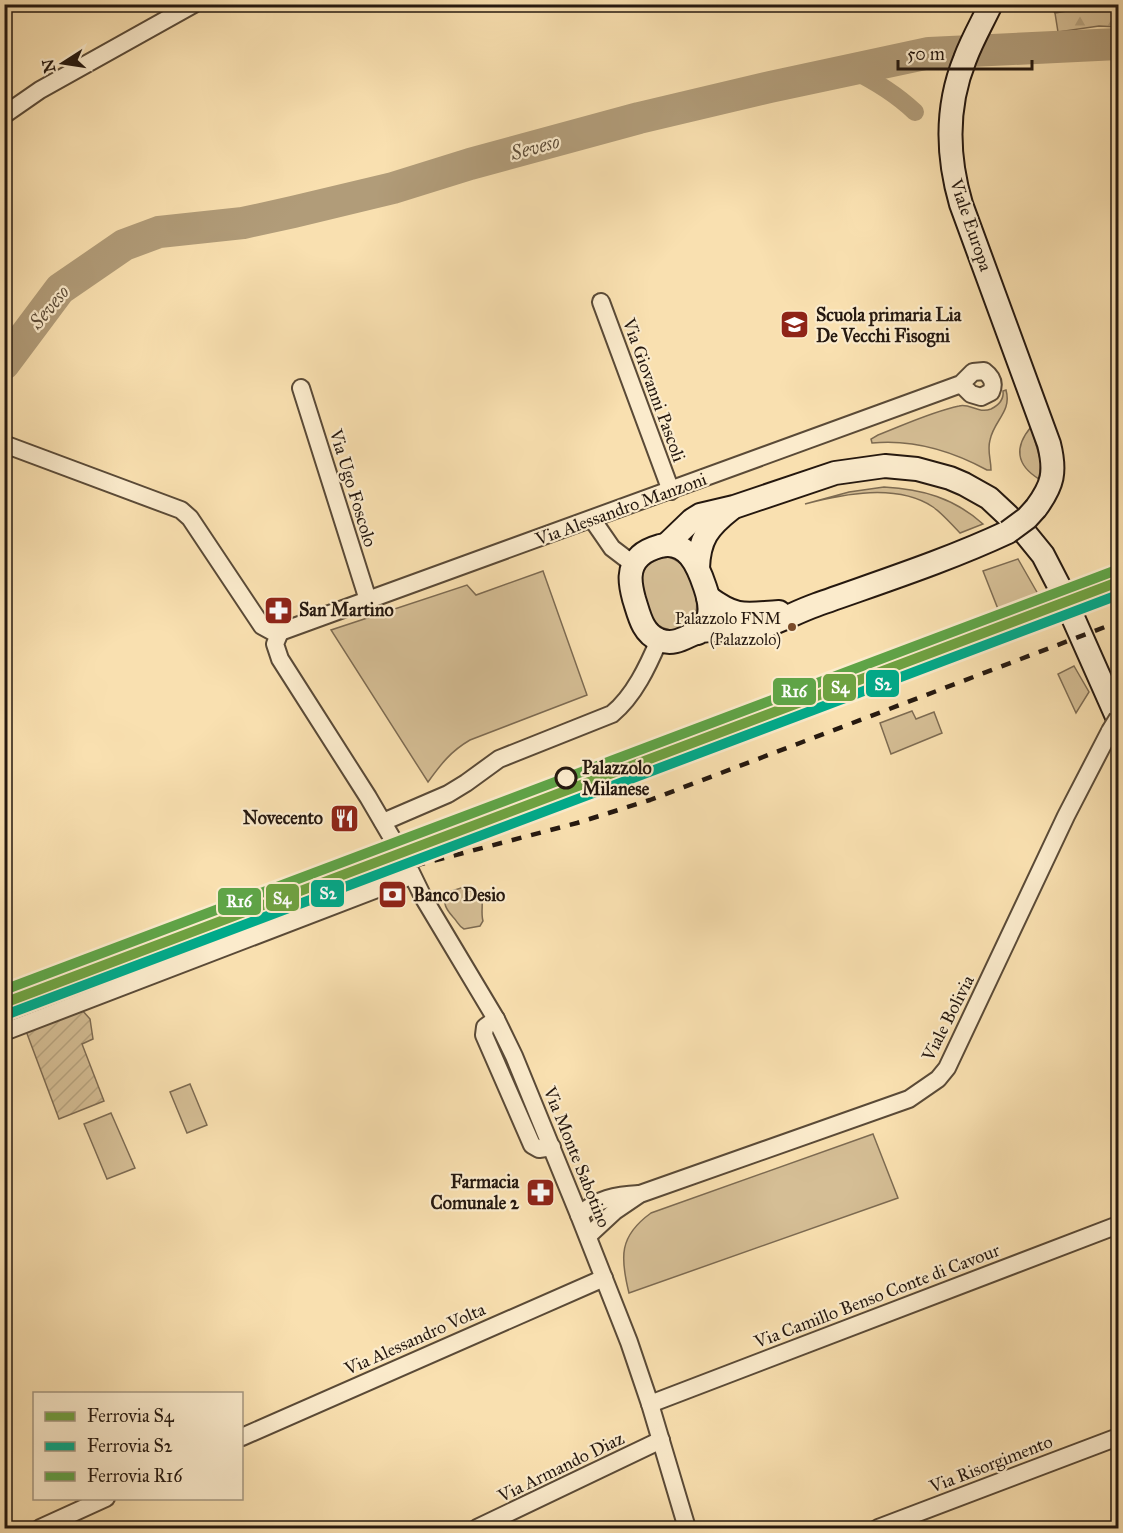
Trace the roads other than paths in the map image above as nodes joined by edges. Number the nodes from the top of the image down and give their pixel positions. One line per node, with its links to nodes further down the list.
1 (194, 4): 3 (street)
2 (990, 7): 16 (street, Viale Europa, bridge)
3 (4, 115)
4 (601, 302): 8 (street, Via Giovanni Pascoli)
5 (961, 384): 8 (street, Via Alessandro Manzoni)
6 (302, 388): 15 (street, Via Ugo Foscolo)
7 (4, 444): 17 (street)
8 (671, 491): 10 (street, Via Alessandro Manzoni)
9 (734, 507): 11 (street); 13 (street); 20 (street)
10 (592, 519): 12 (street); 15 (street, Via Alessandro Manzoni)
11 (666, 545): 12 (street); 13 (street)
12 (633, 564): 19 (street)
13 (698, 568): 14 (street)
14 (708, 597): 16 (street); 18 (street)
15 (368, 600): 17 (street, Via Alessandro Manzoni)
16 (798, 611): 18 (street)
17 (280, 632): 21 (street)
18 (698, 633): 19 (street)
19 (659, 640): 21 (street)
20 (1116, 723): 24 (street, Viale Bolivia)
21 (383, 822): 22 (street)
22 (411, 876): 23 (street); 25 (street, Via Monte Sabotino)
23 (4, 1032)
24 (640, 1194): 25 (street, Viale Bolivia); 27 (street, Viale Bolivia)
25 (579, 1215): 27 (street, Via Monte Sabotino)
26 (1119, 1225): 29 (street, Via Camillo Benso Conte di Cavour)
27 (588, 1236): 28 (street, Via Monte Sabotino)
28 (604, 1278): 29 (street, Via Monte Sabotino); 30 (street, Via Alessandro Volta)
29 (650, 1404): 32 (street, Via Monte Sabotino)
30 (243, 1437)
31 (1119, 1437): 37 (street, Via Risorgimento)
32 (661, 1440): 35 (street, Via Armando Diaz); 36 (street, Via Monte Sabotino)
33 (102, 1500): 34 (street)
34 (40, 1528)
35 (477, 1528)
36 (687, 1528)
37 (878, 1528)

